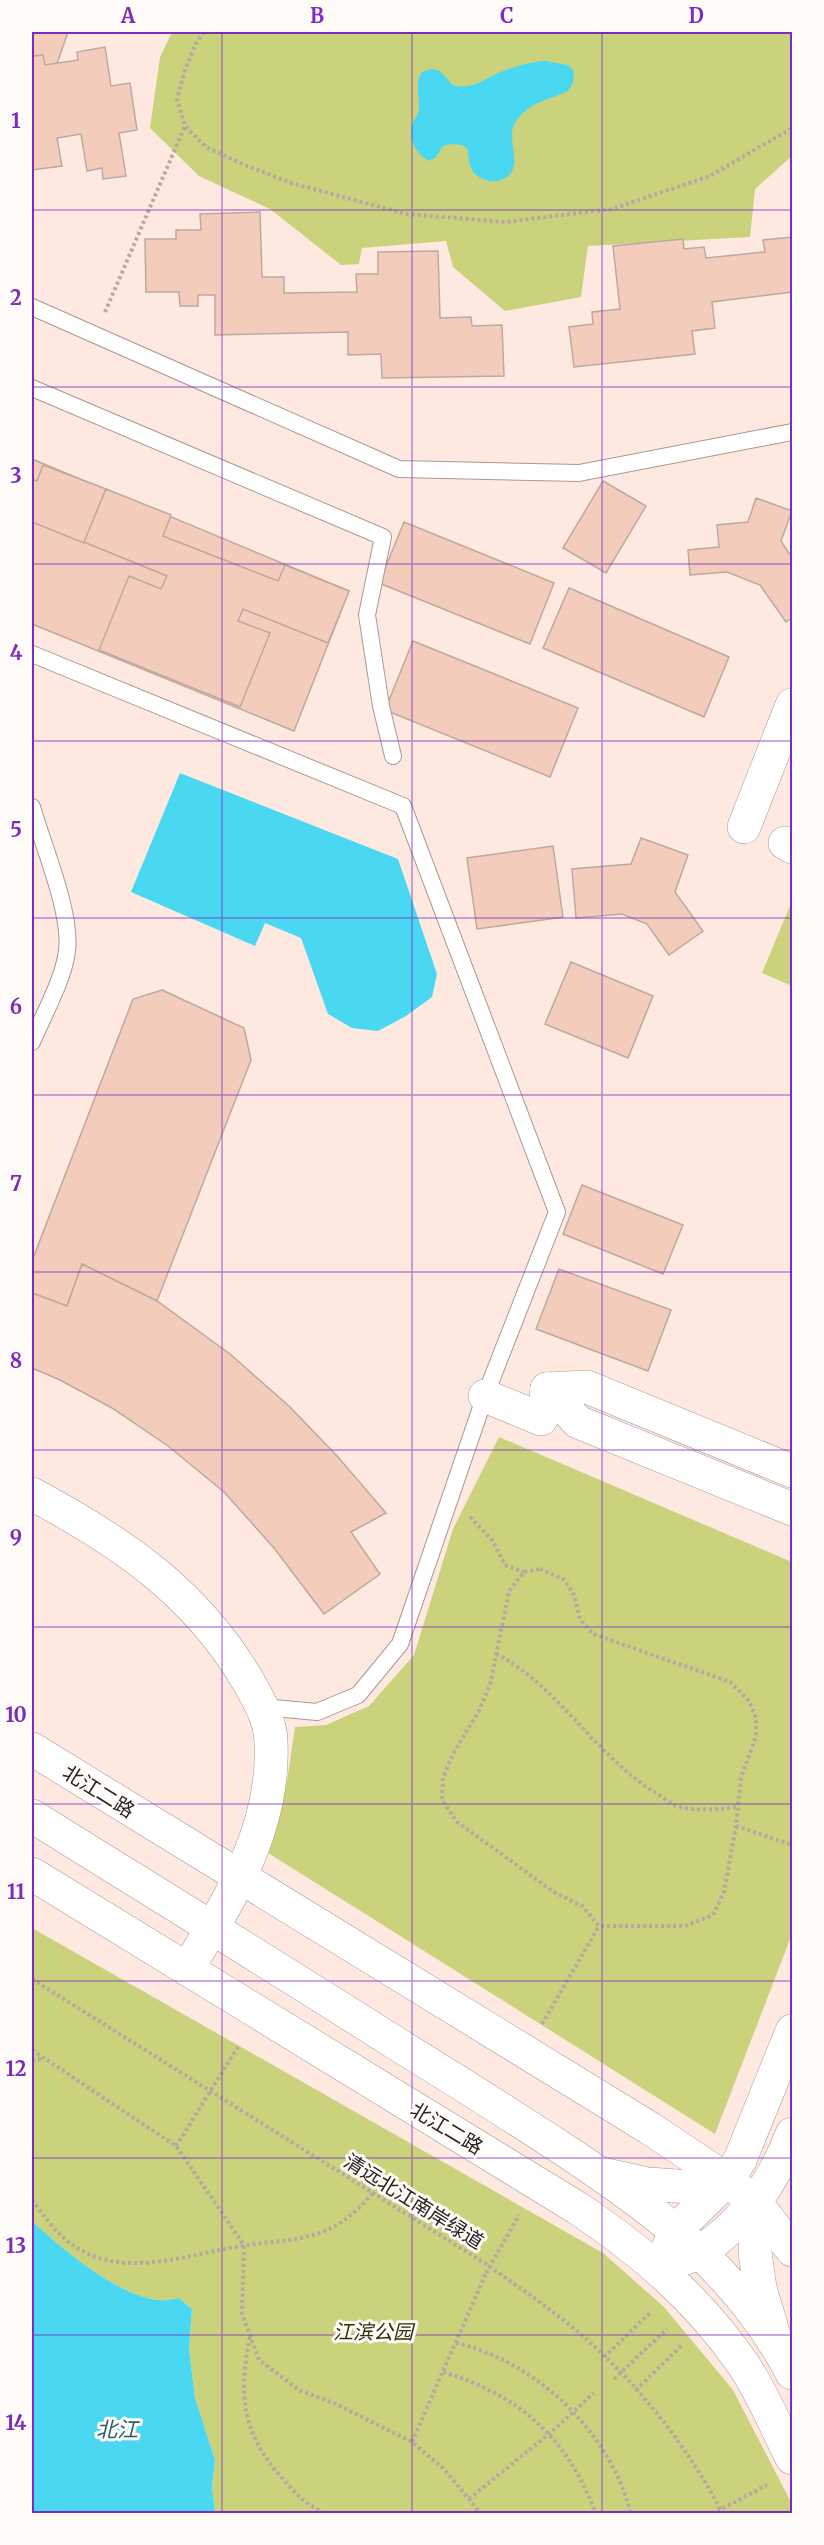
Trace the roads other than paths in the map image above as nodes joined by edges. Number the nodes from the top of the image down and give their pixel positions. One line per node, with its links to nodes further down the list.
1 (32, 307): 3 (lane)
2 (32, 388): 6 (lane)
3 (792, 432)
4 (32, 654): 11 (lane)
5 (792, 705): 8 (street)
6 (393, 756)
7 (32, 807): 9 (lane)
8 (744, 827)
9 (32, 1042)
10 (547, 1389): 11 (street); 12 (street); 14 (street)
11 (485, 1396): 15 (lane)
12 (792, 1471)
13 (32, 1494): 15 (street)
14 (792, 1509)
15 (263, 1707): 19 (street)
16 (32, 1749): 19 (street, 北江二路)
17 (32, 1816): 20 (street)
18 (32, 1874): 21 (street, 北江二路)
19 (240, 1879): 20 (street); 25 (street, 北江二路)
20 (213, 1928): 21 (street); 24 (street)
21 (187, 1969): 30 (street, 北江二路)
22 (792, 2031): 25 (street)
23 (792, 2134): 26 (street)
24 (598, 2173): 25 (street); 27 (street)
25 (727, 2180): 26 (street, 北江二路); 27 (street)
26 (756, 2203): 28 (street, 北江二路); 29 (street); 31 (street)
27 (676, 2230): 29 (street); 30 (street)
28 (792, 2250)
29 (701, 2252): 30 (street); 31 (street)
30 (659, 2268): 33 (street, 北江二路)
31 (777, 2343): 32 (street)
32 (792, 2373)
33 (792, 2458)

